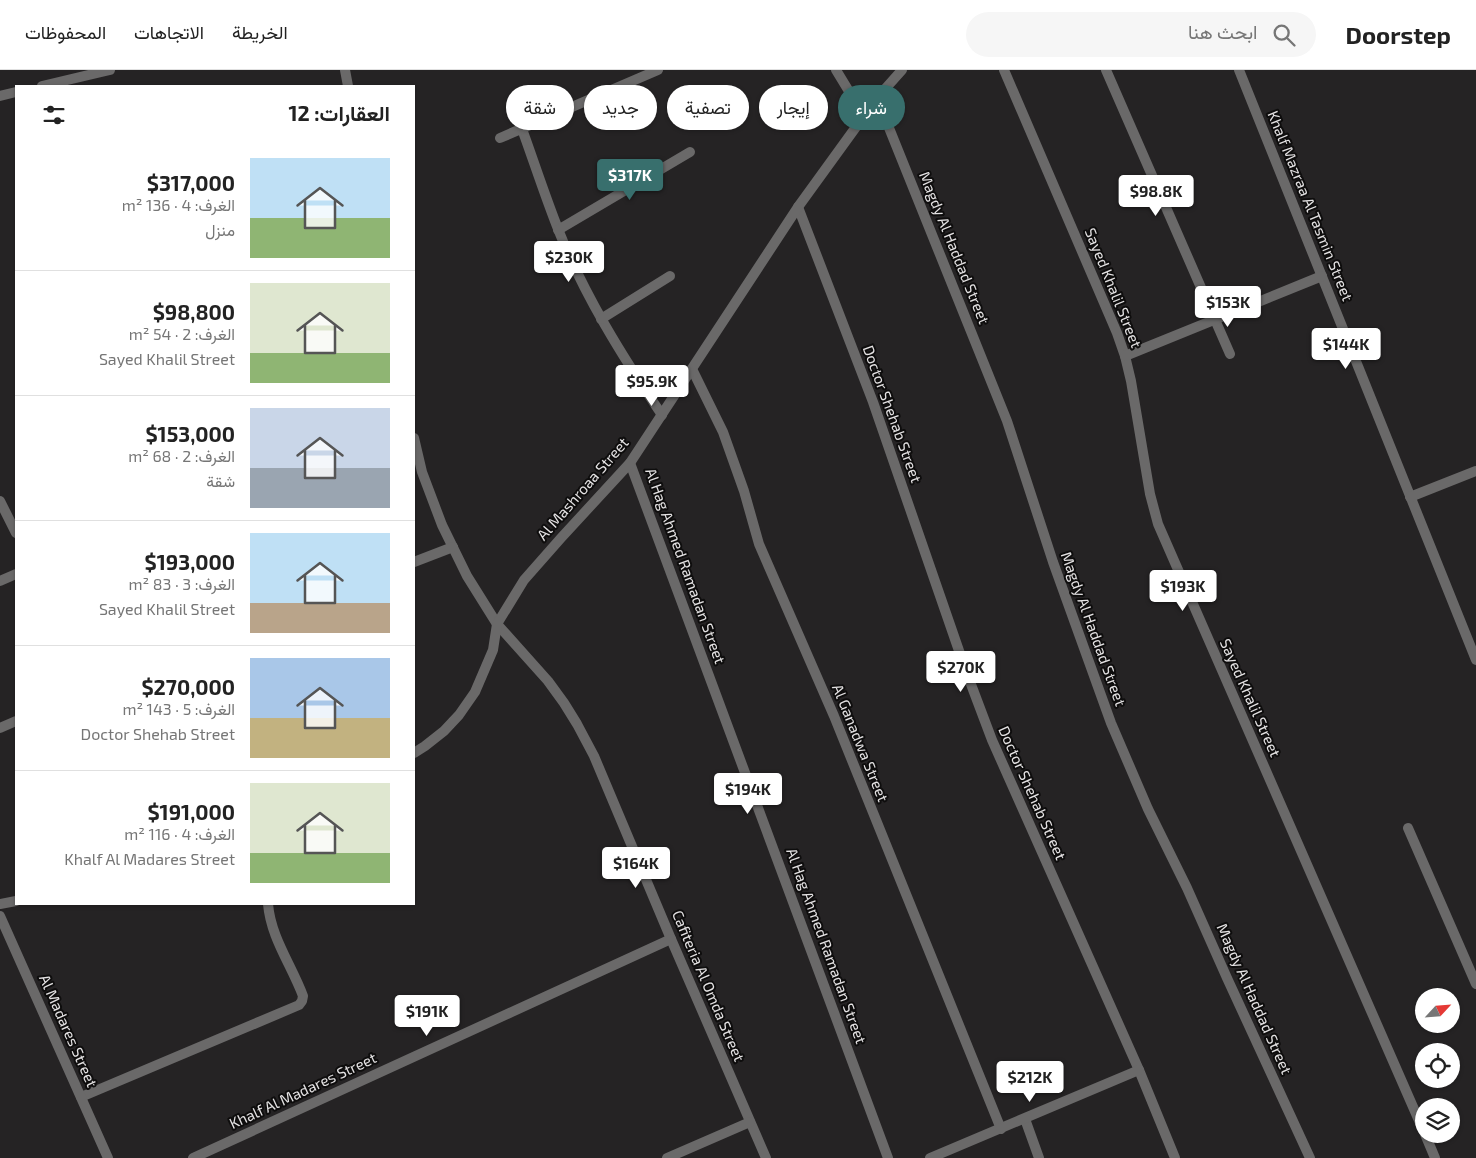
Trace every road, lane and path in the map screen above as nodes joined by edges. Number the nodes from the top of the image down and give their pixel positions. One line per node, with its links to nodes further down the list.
1 (110, 70): 9 (street)
2 (345, 70): 10 (street)
3 (658, 70): 15 (street)
4 (836, 70): 11 (street)
5 (902, 70): 12 (street, Al Mashroaa Street)
6 (1004, 70): 29 (street, Sayed Khalil Street)
7 (1106, 70): 27 (street)
8 (1239, 70): 25 (street, Khalf Mazraa Al Tasmin Street)
9 (46, 85)
10 (348, 85)
11 (845, 85)
12 (889, 85)
13 (15, 92): 14 (street)
14 (0, 96)
15 (574, 106)
16 (520, 130): 20 (street)
17 (522, 130): 23 (street)
18 (854, 130): 22 (street, Al Mashroaa Street)
19 (890, 130): 69 (street, Magdy Al Haddad Street)
20 (500, 138)
21 (690, 152): 23 (street)
22 (798, 207): 30 (street, Al Mashroaa Street); 54 (street, Doctor Shehab Street)
23 (558, 230): 26 (street)
24 (670, 276): 26 (street)
25 (1322, 276): 27 (street); 35 (street, Khalf Mazraa Al Tasmin Street)
26 (601, 319): 31 (street)
27 (1215, 320): 28 (street); 29 (street)
28 (1230, 354)
29 (1125, 356): 56 (street, Sayed Khalil Street)
30 (692, 368): 31 (street, Al Mashroaa Street); 59 (street, Al Ganadwa Street)
31 (662, 415): 33 (street, Al Mashroaa Street)
32 (415, 442): 38 (street, Cafiteria Al Omda Street)
33 (630, 462): 42 (street, Al Mashroaa Street); 65 (street, Al Hag Ahmed Ramadan Street)
34 (1476, 471): 35 (street)
35 (1410, 497): 43 (street, Khalf Mazraa Al Tasmin Street)
36 (0, 501): 37 (street)
37 (15, 532)
38 (453, 547): 39 (street); 42 (street, Cafiteria Al Omda Street)
39 (415, 562)
40 (15, 574): 41 (street)
41 (0, 581)
42 (497, 624): 46 (street, Al Mashroaa Street); 52 (street, Cafiteria Al Omda Street)
43 (1476, 660)
44 (15, 721): 45 (street)
45 (0, 728)
46 (415, 752)
47 (1408, 828): 53 (street)
48 (15, 901): 49 (street)
49 (0, 904)
50 (268, 905): 55 (street)
51 (0, 916): 55 (street, Al Madares Street)
52 (671, 939): 58 (street, Cafiteria Al Omda Street); 62 (street, Khalf Al Madares Street)
53 (1476, 984)
54 (1139, 1070): 57 (street); 68 (street, Doctor Shehab Street)
55 (81, 1097): 61 (street, Al Madares Street)
56 (1415, 1112)
57 (1025, 1119): 59 (street); 67 (street)
58 (750, 1122): 63 (street); 64 (street, Cafiteria Al Omda Street)
59 (1001, 1130): 66 (street)
60 (1428, 1143): 70 (street, Sayed Khalil Street)
61 (108, 1158)
62 (193, 1158)
63 (667, 1158)
64 (766, 1158)
65 (888, 1158)
66 (930, 1158)
67 (1040, 1158)
68 (1175, 1158)
69 (1310, 1158)
70 (1435, 1158)

